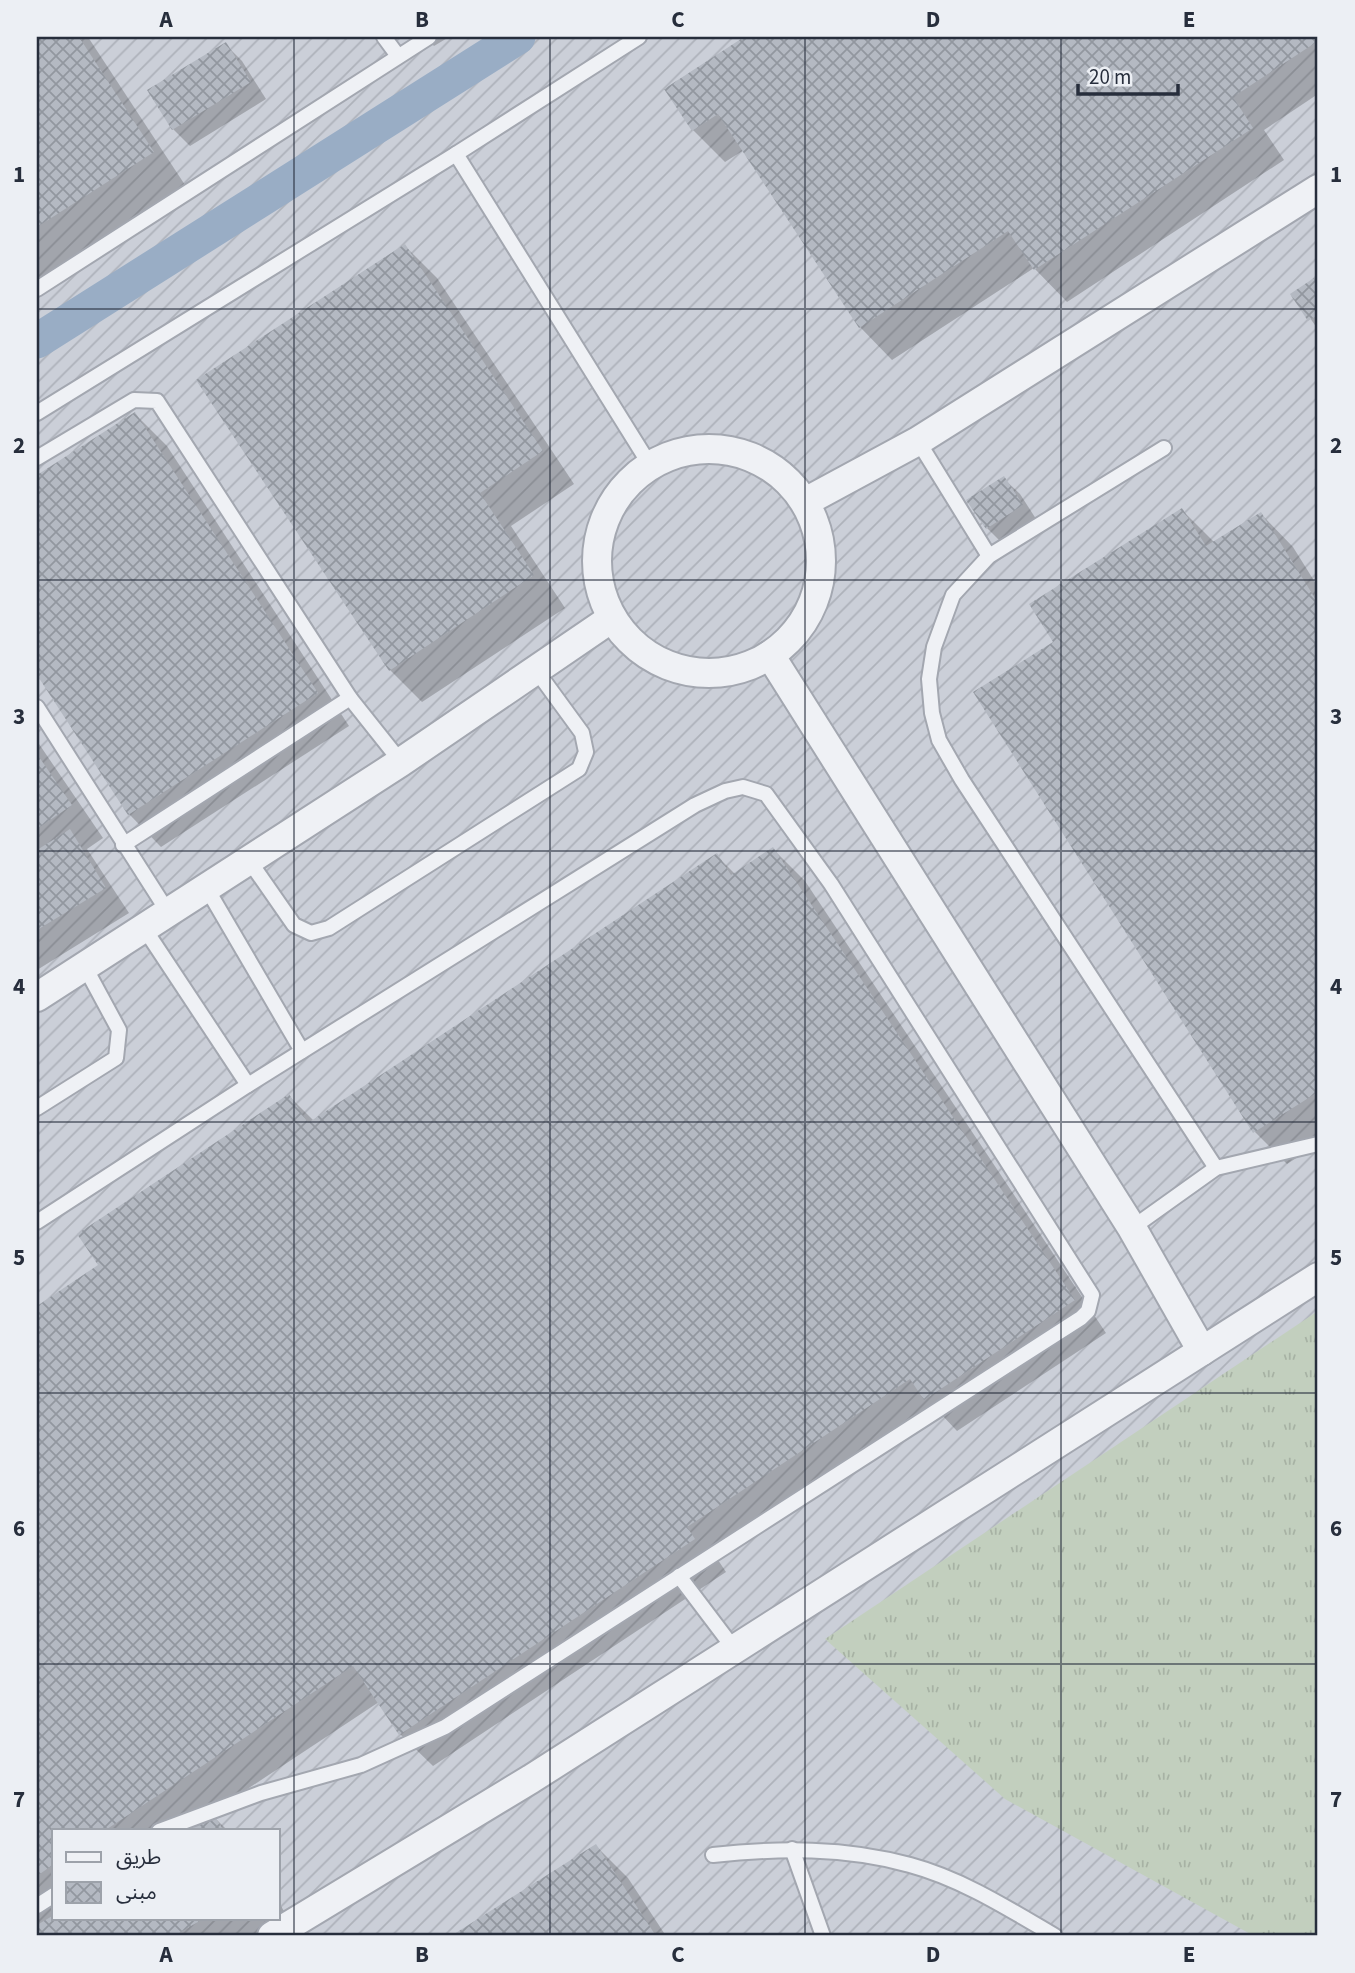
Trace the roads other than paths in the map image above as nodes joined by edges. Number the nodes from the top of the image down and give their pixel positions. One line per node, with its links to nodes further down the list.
1 (384, 37): 4 (lane)
2 (429, 37): 4 (lane)
3 (639, 37): 5 (lane)
4 (398, 56): 7 (lane)
5 (456, 155): 8 (lane); 12 (lane)
6 (1318, 189): 9 (street)
7 (37, 289)
8 (37, 413)
9 (918, 441): 13 (street); 14 (lane)
10 (1164, 447): 14 (lane)
11 (37, 458): 18 (lane)
12 (650, 465): 13 (street); 15 (street)
13 (806, 502): 16 (street)
14 (989, 556): 32 (lane)
15 (612, 618): 16 (street); 17 (street)
16 (770, 655): 34 (street)
17 (536, 670): 20 (street); 22 (lane)
18 (349, 698): 20 (lane); 21 (lane)
19 (37, 707): 21 (lane)
20 (401, 762): 22 (street)
21 (123, 845): 24 (lane)
22 (248, 859): 23 (street)
23 (206, 887): 24 (street); 28 (lane)
24 (167, 912): 25 (street)
25 (145, 928): 26 (street); 29 (lane)
26 (85, 967): 27 (street); 30 (lane)
27 (37, 997)
28 (302, 1051): 29 (lane); 37 (lane)
29 (248, 1085): 33 (lane)
30 (37, 1108)
31 (1318, 1144): 32 (lane)
32 (1216, 1168): 34 (lane)
33 (37, 1222)
34 (1132, 1228): 36 (street)
35 (1318, 1277): 36 (street)
36 (1202, 1351): 38 (street)
37 (679, 1576): 38 (lane); 39 (lane)
38 (735, 1650): 44 (street)
39 (164, 1829)
40 (792, 1849): 41 (lane); 45 (lane); 46 (lane)
41 (713, 1855)
42 (52, 1896): 43 (lane)
43 (37, 1906)
44 (272, 1936)
45 (823, 1936)
46 (1055, 1936)

